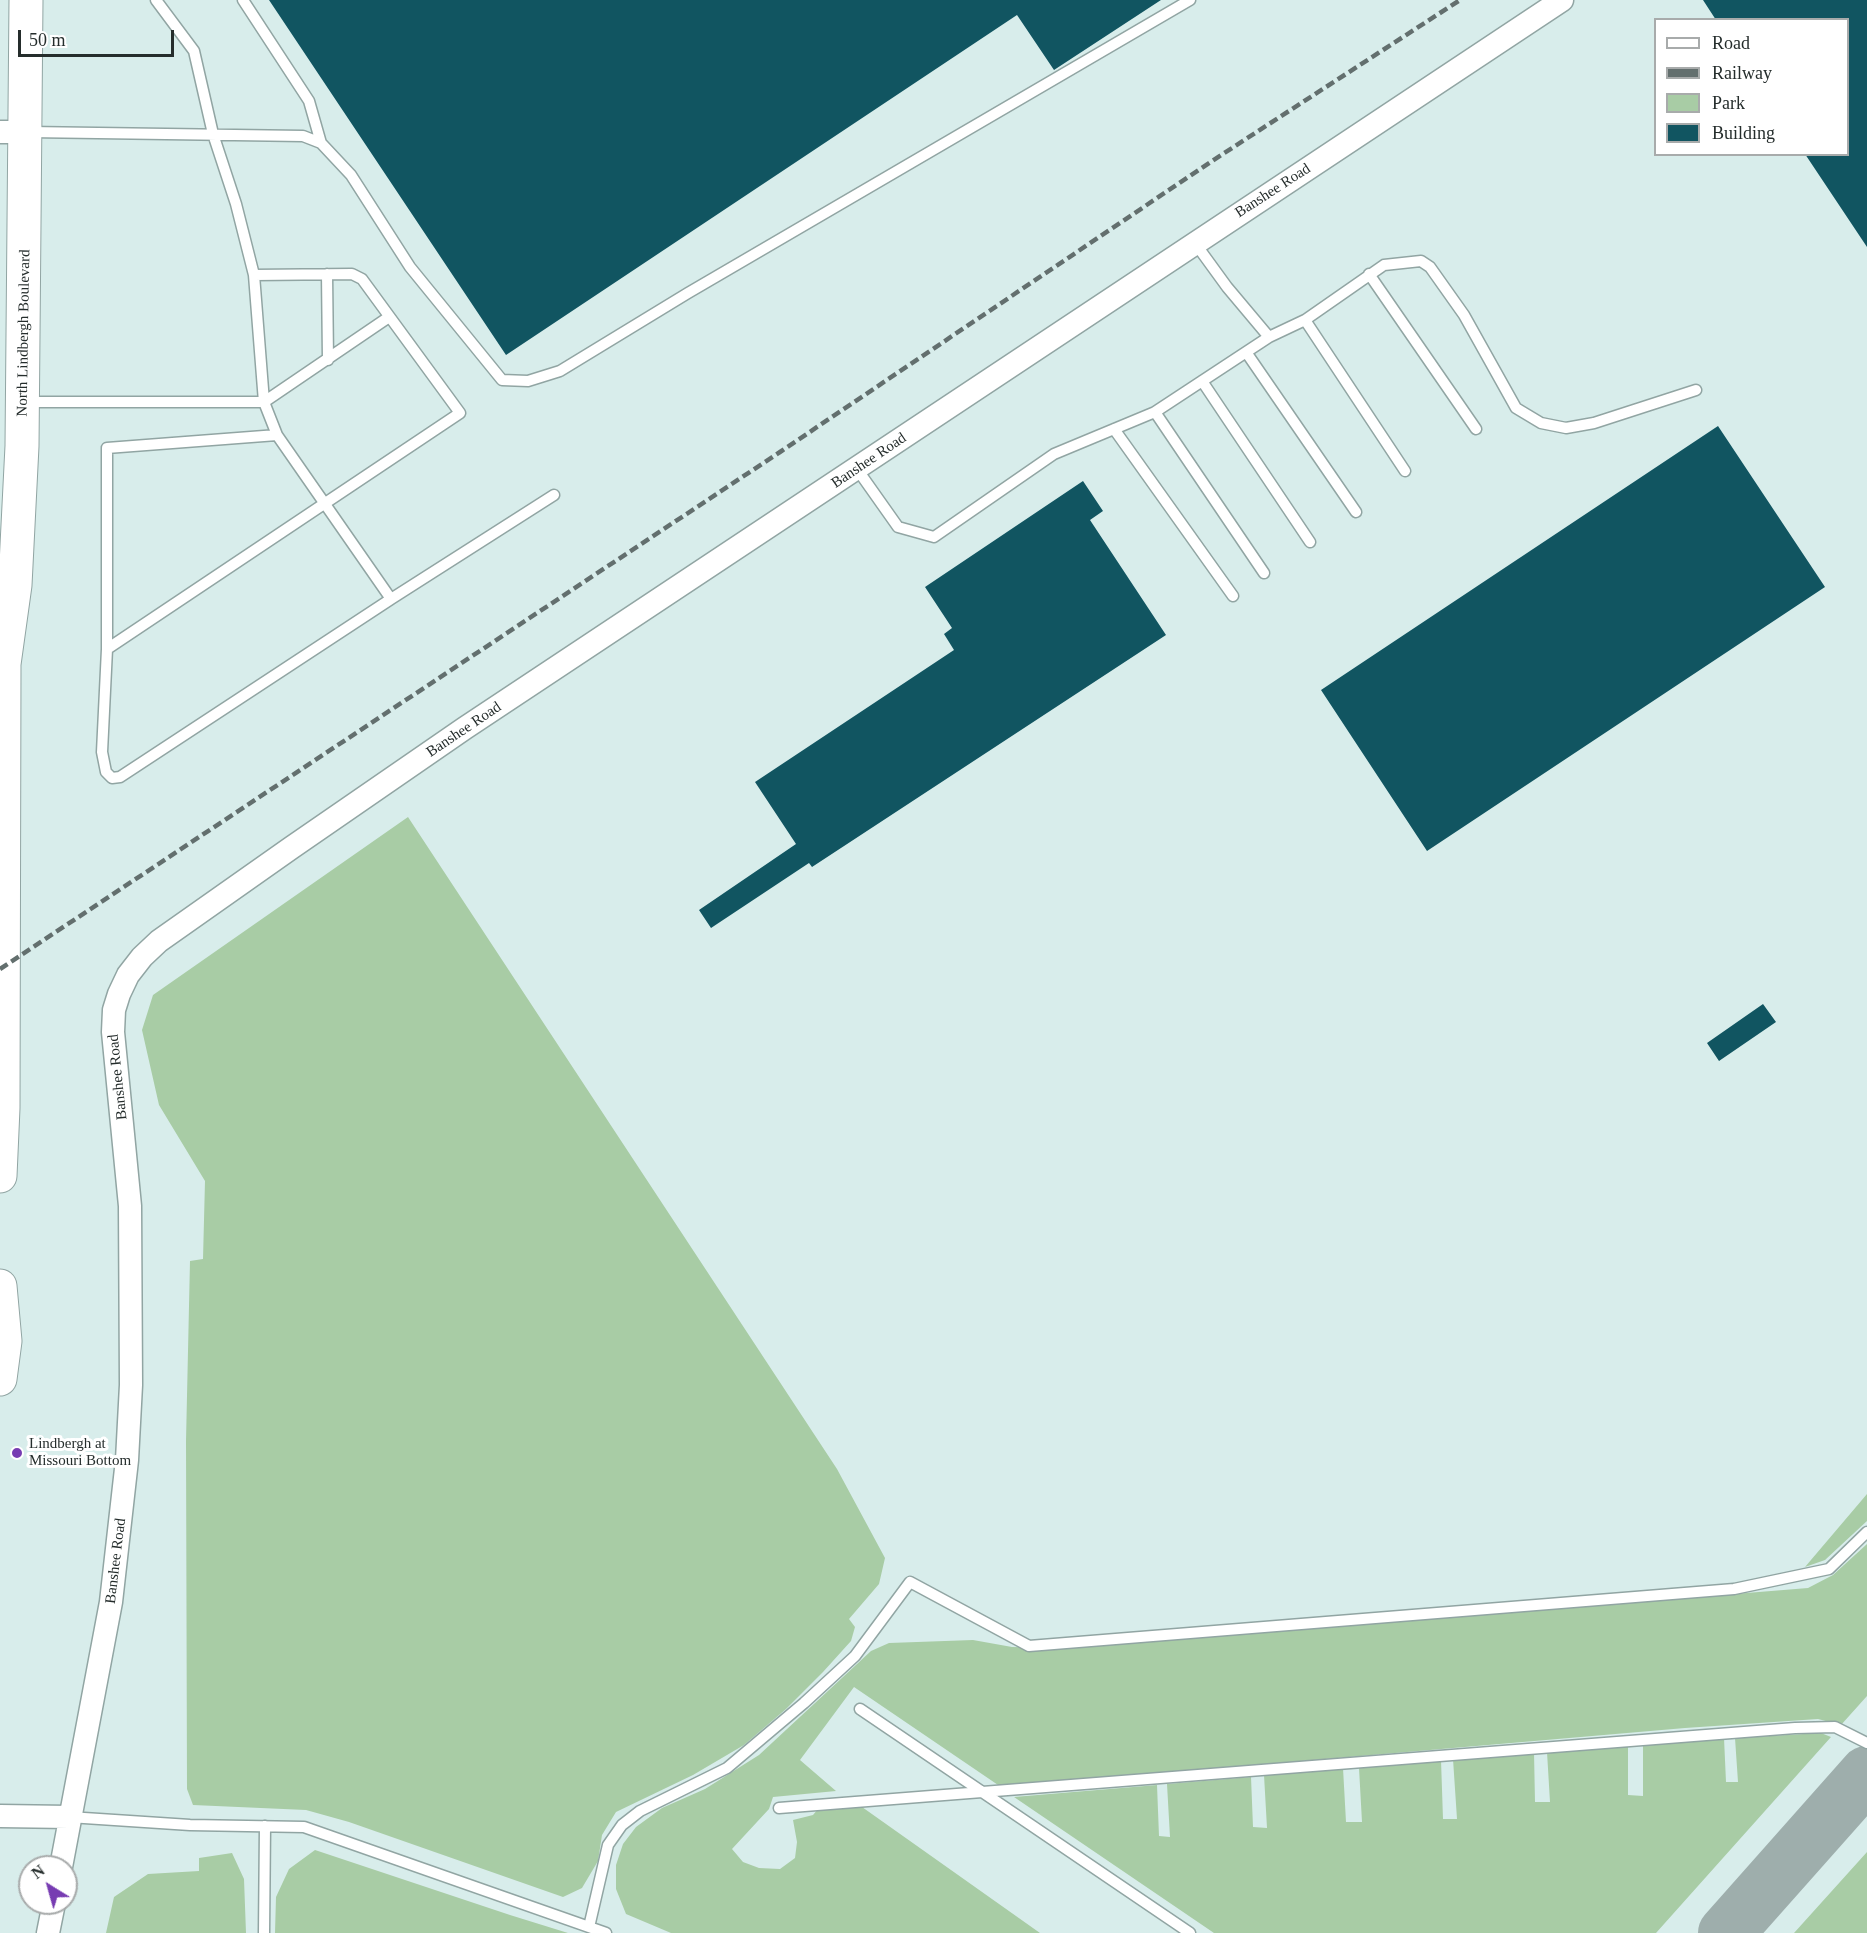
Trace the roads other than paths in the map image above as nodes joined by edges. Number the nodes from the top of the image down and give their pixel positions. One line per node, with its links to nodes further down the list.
1 (26, 0): 6 (highway, North Lindbergh Boulevard)
2 (156, 0): 7 (lane)
3 (243, 0): 8 (lane)
4 (1190, 0): 8 (lane)
5 (1562, 0): 9 (street, Banshee Road)
6 (12, 132): 7 (lane); 20 (highway, North Lindbergh Boulevard)
7 (213, 134): 8 (lane); 10 (lane)
8 (321, 143)
9 (1195, 243): 15 (lane); 26 (street, Banshee Road)
10 (254, 274): 11 (lane); 21 (lane)
11 (327, 274): 13 (lane); 17 (lane)
12 (1369, 274): 14 (lane); 19 (lane); 24 (lane)
13 (390, 317): 17 (lane); 29 (lane)
14 (1305, 320): 15 (lane); 27 (lane)
15 (1269, 337): 16 (lane)
16 (1246, 352): 18 (lane); 30 (lane)
17 (328, 360): 21 (lane)
18 (1202, 381): 22 (lane); 31 (lane)
19 (1696, 390)
20 (24, 402): 21 (lane); 36 (highway, North Lindbergh Boulevard)
21 (264, 402): 25 (lane)
22 (1155, 412): 23 (lane); 32 (lane)
23 (1114, 429): 26 (lane); 33 (lane)
24 (1476, 429)
25 (278, 435): 29 (lane); 35 (lane)
26 (857, 469): 46 (street, Banshee Road)
27 (1405, 471)
28 (554, 495): 34 (lane)
29 (326, 504): 34 (lane); 35 (lane)
30 (1356, 512)
31 (1310, 542)
32 (1264, 573)
33 (1233, 596)
34 (391, 599): 35 (lane)
35 (107, 649)
36 (2, 652): 37 (highway, North Lindbergh Boulevard)
37 (0, 1176)
38 (0, 1286): 39 (highway)
39 (0, 1379)
40 (1867, 1532): 50 (lane)
41 (860, 1709): 43 (lane)
42 (1867, 1743): 43 (lane)
43 (982, 1791): 44 (lane); 54 (lane)
44 (779, 1808)
45 (0, 1816): 46 (street)
46 (69, 1817): 47 (lane); 48 (street, Banshee Road)
47 (265, 1826): 50 (lane); 52 (lane)
48 (63, 1855)
49 (52, 1915): 51 (street)
50 (589, 1927): 53 (lane)
51 (48, 1933)
52 (264, 1933)
53 (606, 1933)
54 (1190, 1933)

